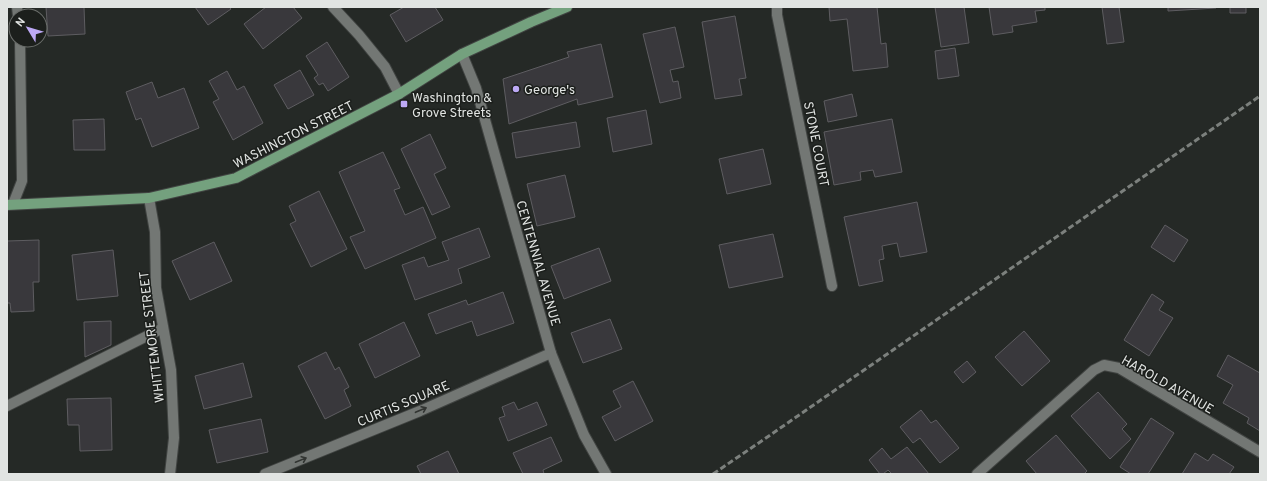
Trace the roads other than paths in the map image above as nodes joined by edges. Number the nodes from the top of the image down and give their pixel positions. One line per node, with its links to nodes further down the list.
1 (334, 7): 6 (street)
2 (567, 7): 5 (main road, WASHINGTON STREET)
3 (777, 7): 9 (street, STONE COURT)
4 (20, 48): 8 (street)
5 (462, 54): 6 (main road, WASHINGTON STREET); 11 (street, CENTENNIAL AVENUE)
6 (399, 94): 7 (main road, WASHINGTON STREET)
7 (149, 198): 8 (main road, WASHINGTON STREET); 10 (street, WHITTEMORE STREET)
8 (10, 204)
9 (832, 286)
10 (163, 328): 12 (street); 14 (street, WHITTEMORE STREET)
11 (551, 353): 15 (street, CURTIS SQUARE, one-way to 11); 16 (street, CENTENNIAL AVENUE)
12 (7, 406)
13 (1260, 452): 17 (street, HAROLD AVENUE)
14 (170, 474)
15 (265, 474)
16 (606, 474)
17 (977, 474)

